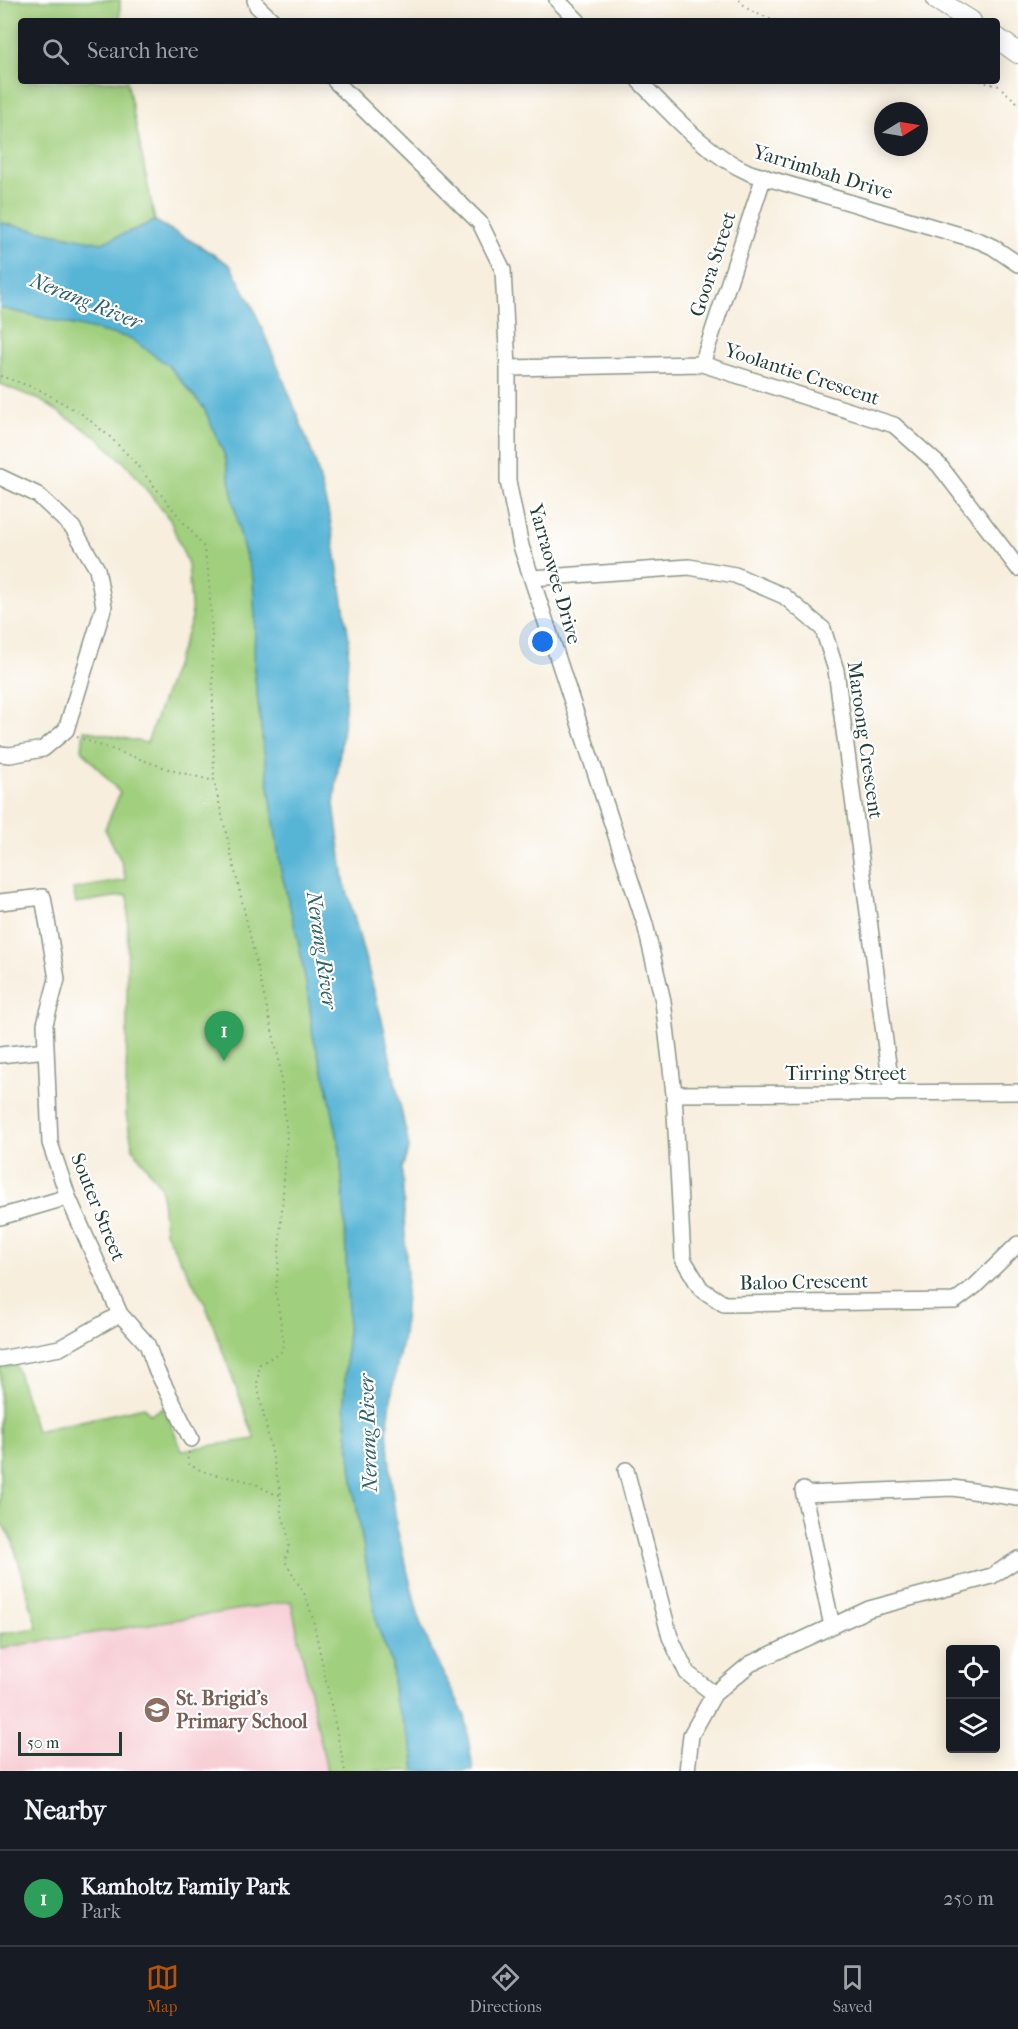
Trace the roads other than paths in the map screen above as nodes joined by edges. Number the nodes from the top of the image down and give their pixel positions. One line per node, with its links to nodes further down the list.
1 (255, 0): 4 (street)
2 (557, 0): 5 (street)
3 (936, 0): 6 (main road)
4 (270, 18)
5 (576, 18)
6 (966, 18)
7 (1000, 40): 8 (main road)
8 (1018, 53)
9 (338, 84): 14 (street, Yarraowee Drive)
10 (642, 84): 11 (street, Yarrimbah Drive)
11 (764, 176): 12 (street, Yarrimbah Drive); 13 (street, Goora Street)
12 (1018, 264)
13 (702, 364): 14 (street, Yoolantie Crescent); 16 (street, Yoolantie Crescent)
14 (508, 368): 17 (street, Yarraowee Drive)
15 (0, 477): 18 (street)
16 (1018, 568)
17 (532, 578): 23 (street, Yarraowee Drive); 24 (street, Maroong Crescent)
18 (0, 754)
19 (0, 902): 20 (street, Souter Street)
20 (46, 1050): 21 (street); 25 (street, Souter Street)
21 (0, 1055)
22 (1018, 1092): 24 (street, Tirring Street)
23 (674, 1094): 24 (street, Tirring Street); 27 (street, Baloo Crescent)
24 (892, 1094)
25 (68, 1197): 26 (street); 28 (street, Souter Street)
26 (0, 1217)
27 (1018, 1244)
28 (120, 1314): 29 (street); 30 (street, Souter Street)
29 (0, 1359)
30 (191, 1439)
31 (626, 1470): 35 (street)
32 (1018, 1498): 34 (street)
33 (1018, 1559): 34 (street)
34 (832, 1626): 35 (street)
35 (714, 1694): 36 (street)
36 (687, 1771)

